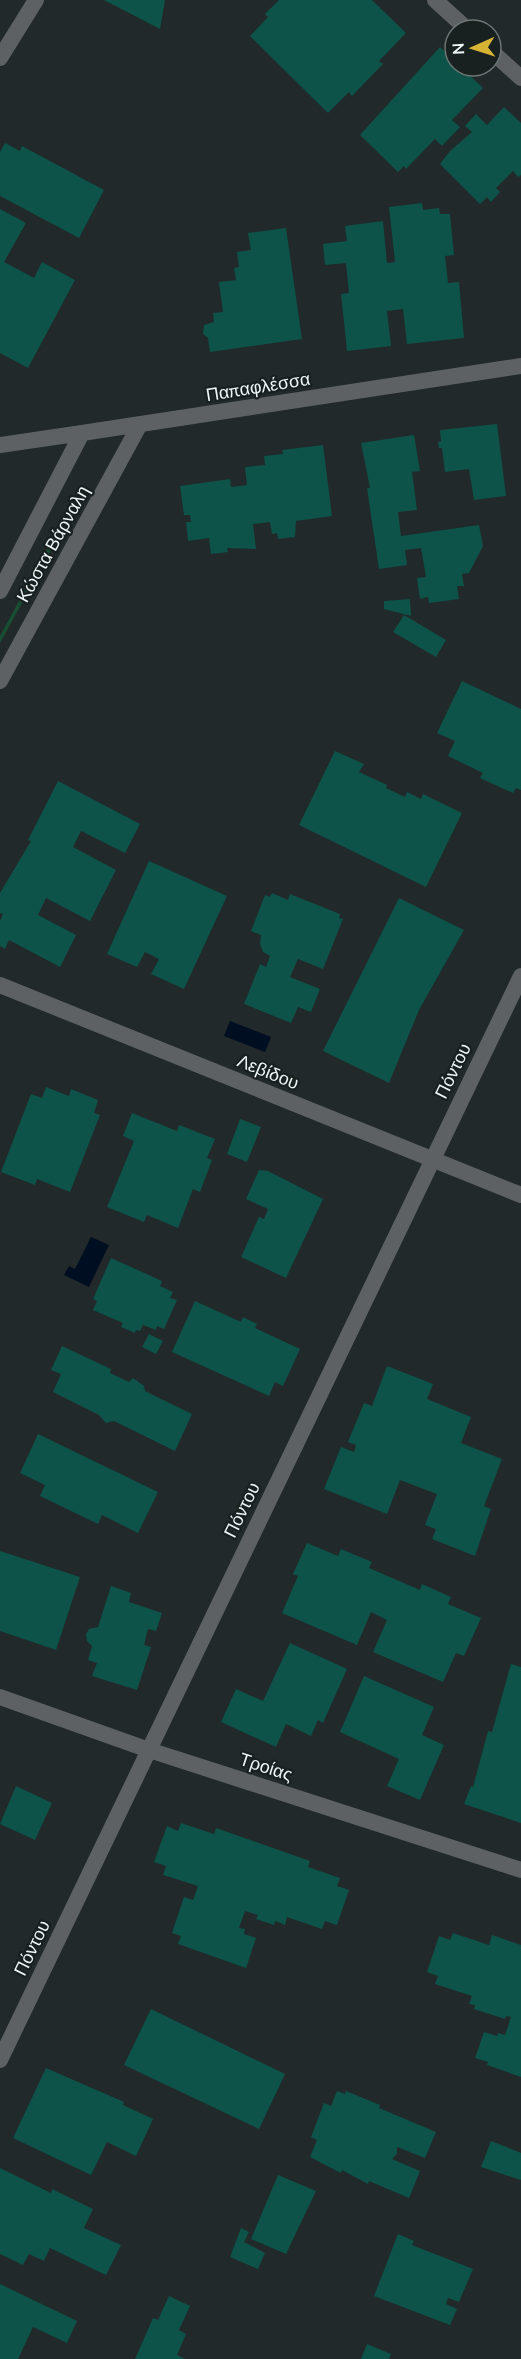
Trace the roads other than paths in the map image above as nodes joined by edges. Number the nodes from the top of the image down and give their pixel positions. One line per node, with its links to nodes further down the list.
1 (36, 0): 4 (street)
2 (435, 0): 3 (street)
3 (455, 18)
4 (0, 58)
5 (503, 62): 6 (street)
6 (521, 78)
7 (521, 366): 8 (street, Παπαφλέσσα)
8 (139, 426): 9 (street, Παπαφλέσσα); 12 (street, Κώστα Βάρναλη)
9 (82, 433): 10 (street, Παπαφλέσσα); 11 (street, Κώστα Βάρναλη)
10 (0, 445)
11 (0, 591)
12 (0, 681)
13 (521, 976): 15 (street, Πόντου)
14 (0, 986): 15 (street, Λεβίδου)
15 (432, 1160): 16 (street, Λεβίδου); 18 (street, Πόντου)
16 (521, 1195)
17 (0, 1697): 18 (street, Τροίας)
18 (149, 1750): 19 (street, Τροίας); 20 (street, Πόντου)
19 (521, 1870)
20 (0, 2060)

